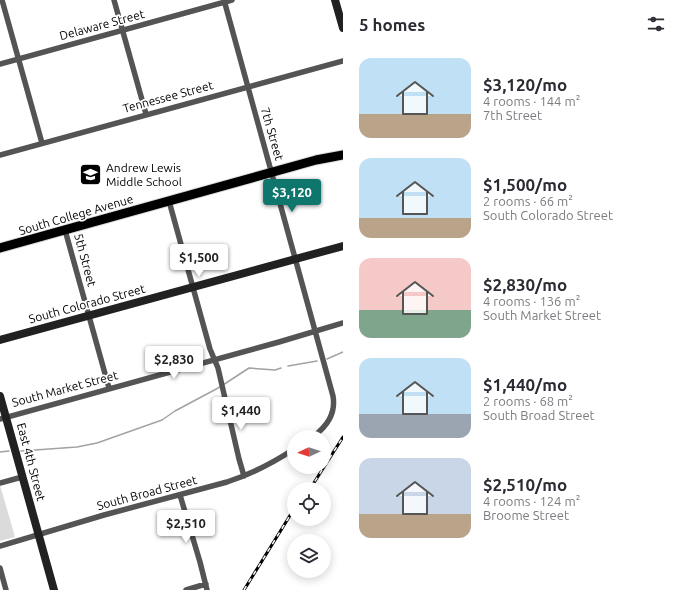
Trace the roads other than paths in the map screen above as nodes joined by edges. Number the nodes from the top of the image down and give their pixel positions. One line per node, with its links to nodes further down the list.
1 (2, 0): 8 (street)
2 (114, 0): 7 (street)
3 (232, 0): 5 (street, Delaware Street)
4 (335, 0): 6 (street)
5 (225, 1): 7 (street, Delaware Street); 11 (street, 7th Street)
6 (343, 28)
7 (123, 30): 8 (street, Delaware Street); 12 (street)
8 (19, 59): 10 (street, Delaware Street); 13 (street)
9 (343, 61): 11 (street, Tennessee Street)
10 (0, 64)
11 (247, 86): 12 (street, Tennessee Street); 16 (street, 7th Street)
12 (146, 114): 13 (street, Tennessee Street)
13 (42, 143): 14 (street, Tennessee Street)
14 (0, 155)
15 (343, 155): 16 (main road, South College Avenue)
16 (272, 173): 17 (main road, South College Avenue); 21 (street, 7th Street)
17 (169, 201): 18 (main road, South College Avenue); 22 (street)
18 (65, 230): 20 (main road, South College Avenue); 23 (street, 5th Street)
19 (343, 246): 21 (street, South Colorado Street)
20 (0, 248)
21 (296, 259): 22 (street, South Colorado Street); 25 (street, 7th Street)
22 (193, 287): 23 (street, South Colorado Street); 27 (street)
23 (89, 316): 26 (street, South Colorado Street); 28 (street, 5th Street)
24 (343, 323): 25 (street, South Market Street)
25 (315, 332): 27 (street, South Market Street); 31 (street, 7th Street)
26 (0, 340)
27 (215, 360): 28 (street, South Market Street); 33 (street)
28 (109, 388): 30 (street, South Market Street)
29 (0, 396): 30 (street, East 4th Street)
30 (3, 418): 34 (street, East 4th Street)
31 (321, 430)
32 (287, 453): 33 (street, South Broad Street)
33 (244, 476): 36 (street, South Broad Street)
34 (22, 477): 35 (street); 37 (street, East 4th Street)
35 (0, 483)
36 (180, 495): 37 (street, South Broad Street); 40 (street)
37 (38, 534): 38 (street, South Broad Street); 42 (street, East 4th Street)
38 (0, 546)
39 (0, 568): 41 (street)
40 (206, 587): 43 (street)
41 (6, 590)
42 (54, 590)
43 (186, 590)

